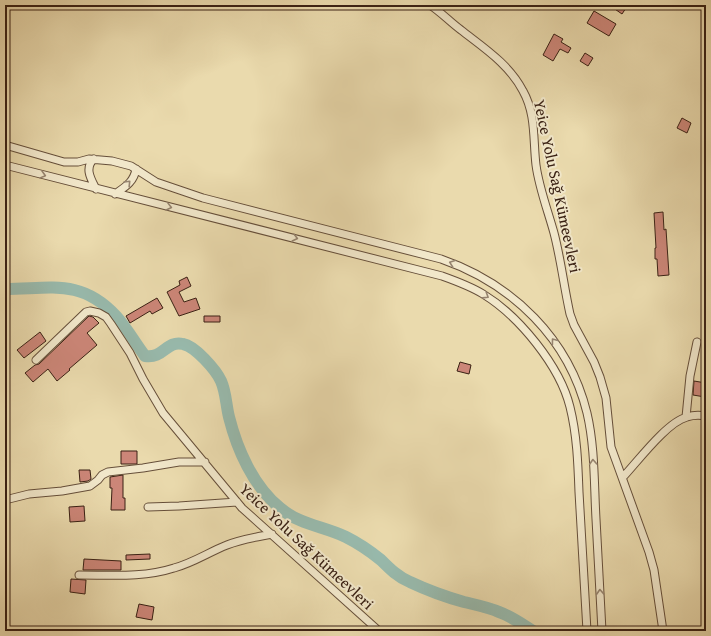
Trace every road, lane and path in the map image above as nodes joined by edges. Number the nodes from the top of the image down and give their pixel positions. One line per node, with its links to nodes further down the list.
1 (430, 5): 13 (street, Yeice Yolu Sağ Kümeevleri)
2 (5, 145): 3 (street)
3 (94, 160): 5 (street); 6 (street)
4 (5, 165): 6 (street, one-way to 6)
5 (136, 169): 7 (street, one-way to 5); 21 (street, one-way to 5)
6 (96, 189): 7 (street)
7 (115, 194): 20 (street, one-way to 20)
8 (697, 342): 11 (street)
9 (36, 360): 12 (street, Yeice Yolu Sağ Kümeevleri)
10 (706, 416): 11 (street)
11 (686, 417): 13 (street)
12 (205, 462): 14 (street); 15 (street, Yeice Yolu Sağ Kümeevleri)
13 (623, 477): 22 (street, Yeice Yolu Sağ Kümeevleri)
14 (5, 500)
15 (237, 502): 16 (street); 17 (street, Yeice Yolu Sağ Kümeevleri)
16 (148, 507)
17 (272, 534): 18 (street); 19 (street, Yeice Yolu Sağ Kümeevleri)
18 (79, 575)
19 (379, 631)
20 (587, 631)
21 (602, 631)
22 (663, 631)

